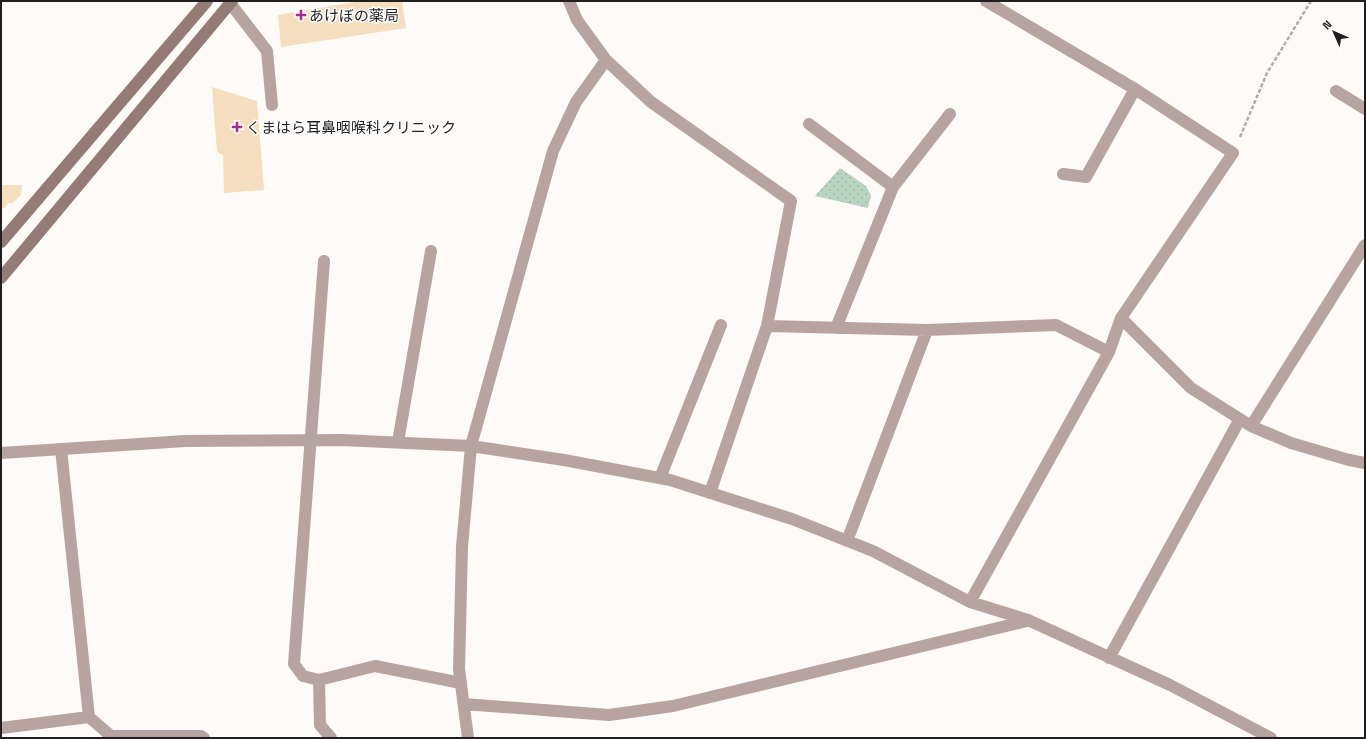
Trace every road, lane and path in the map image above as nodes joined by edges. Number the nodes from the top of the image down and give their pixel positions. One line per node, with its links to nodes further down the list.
1 (207, 1): 16 (street)
2 (569, 1): 6 (street)
3 (986, 1): 7 (street)
4 (1311, 1): 13 (path)
5 (231, 2): 9 (street); 20 (street)
6 (606, 60): 23 (street); 31 (street)
7 (1135, 89): 13 (street); 14 (street)
8 (1336, 91): 10 (street)
9 (272, 105)
10 (1365, 109)
11 (950, 114): 15 (street)
12 (809, 124): 15 (street)
13 (1233, 153): 21 (street)
14 (1064, 174)
15 (893, 187): 24 (street)
16 (1, 242)
17 (1365, 245): 28 (street)
18 (431, 251): 30 (street)
19 (324, 261): 29 (street)
20 (1, 278)
21 (1121, 318): 26 (street); 27 (street)
22 (721, 325): 35 (street)
23 (767, 326): 24 (street); 36 (street)
24 (836, 328): 25 (street)
25 (927, 330): 26 (street); 37 (street)
26 (1109, 352): 38 (street)
27 (1240, 419): 28 (street); 40 (street)
28 (1251, 426): 34 (street)
29 (310, 440): 30 (street); 32 (street); 41 (street)
30 (398, 442): 31 (street)
31 (471, 446): 35 (street); 42 (street)
32 (61, 449): 33 (street); 44 (street)
33 (1, 453)
34 (1365, 463)
35 (660, 478): 36 (street)
36 (710, 493): 37 (street)
37 (848, 541): 38 (street)
38 (970, 602): 39 (street)
39 (1028, 620): 40 (street); 43 (street)
40 (1109, 658): 50 (street)
41 (319, 680): 42 (street); 48 (street)
42 (461, 683): 43 (street)
43 (464, 704): 49 (street)
44 (89, 717): 45 (street); 46 (street)
45 (1, 728)
46 (111, 737): 47 (street)
47 (204, 738)
48 (331, 738)
49 (468, 738)
50 (1271, 738)

